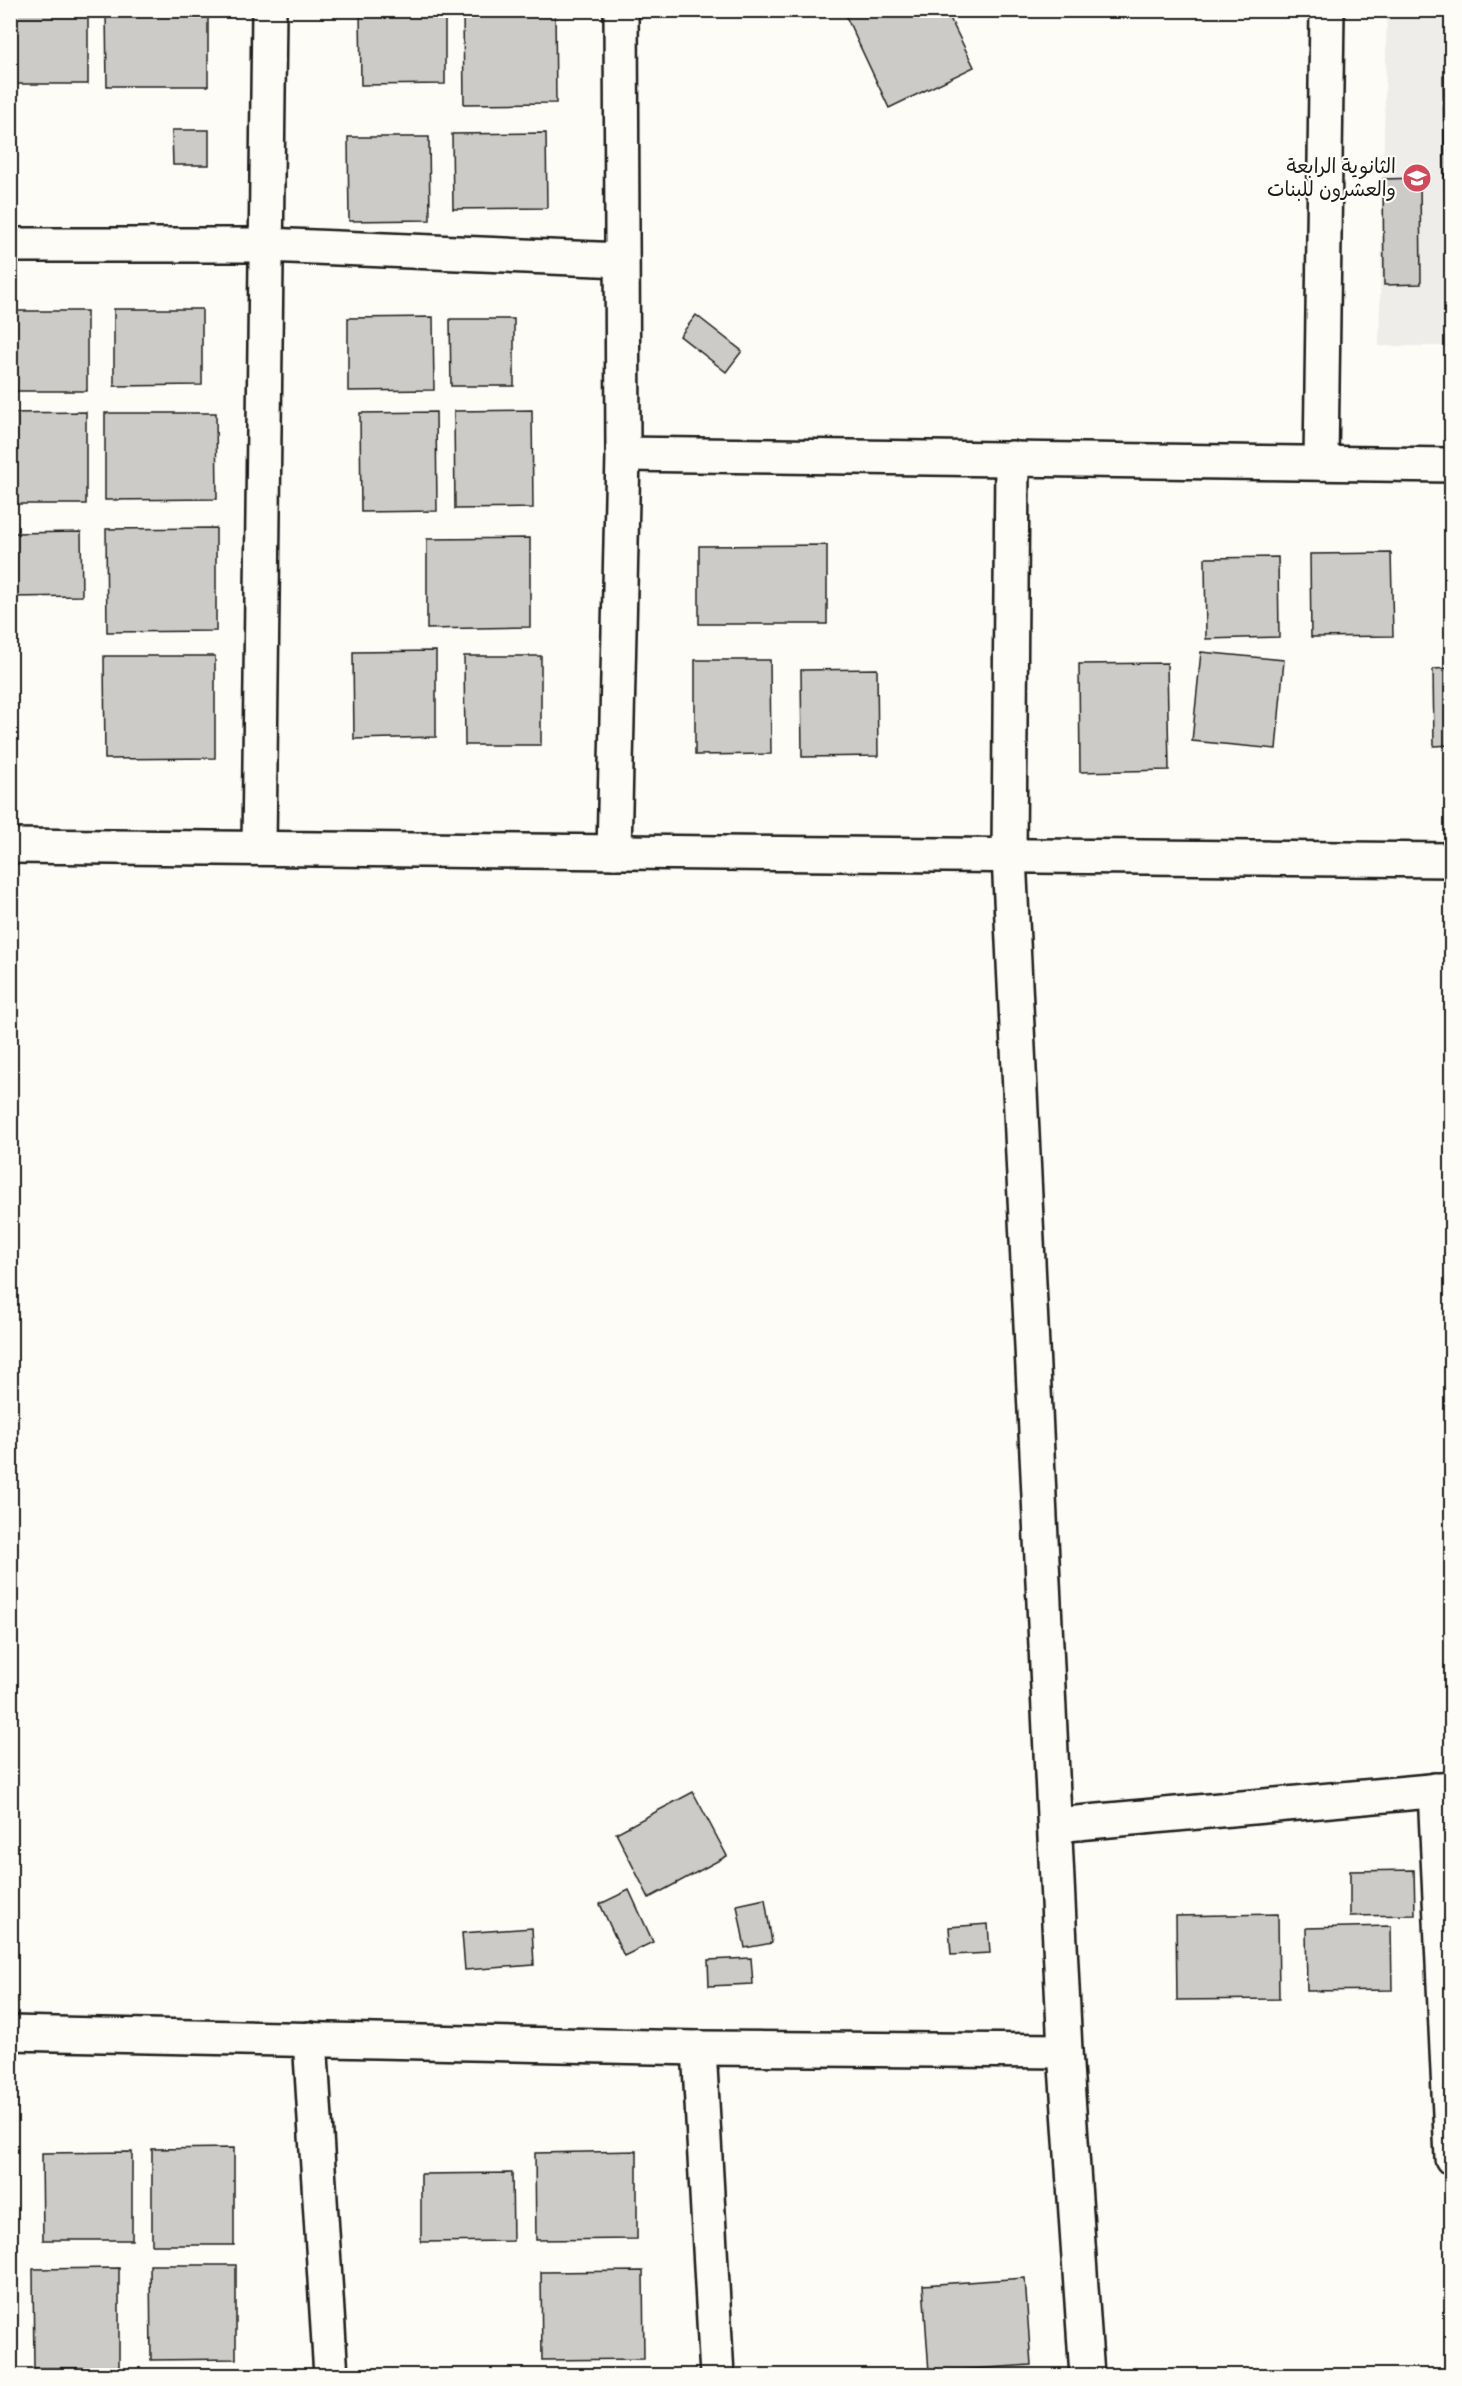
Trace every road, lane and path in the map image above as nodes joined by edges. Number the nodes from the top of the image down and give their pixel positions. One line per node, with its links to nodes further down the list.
1 (269, 10): 5 (street)
2 (621, 10): 6 (street)
3 (1327, 10): 9 (street)
4 (10, 245): 5 (street)
5 (266, 245): 6 (street); 12 (street)
6 (622, 260): 7 (street)
7 (622, 454): 8 (street); 13 (street)
8 (1012, 458): 9 (street); 14 (street)
9 (1321, 463): 10 (street)
10 (1452, 465)
11 (10, 846): 12 (street)
12 (259, 848): 13 (street)
13 (614, 852): 14 (street)
14 (1009, 855): 15 (street); 17 (street)
15 (1452, 860)
16 (1443, 1789): 17 (street); 22 (street)
17 (1055, 1825): 21 (street)
18 (10, 2033): 19 (street)
19 (310, 2039): 20 (street); 23 (street)
20 (699, 2048): 21 (street); 24 (street)
21 (1065, 2051): 25 (street)
22 (1452, 2158)
23 (332, 2376)
24 (717, 2376)
25 (1087, 2376)

